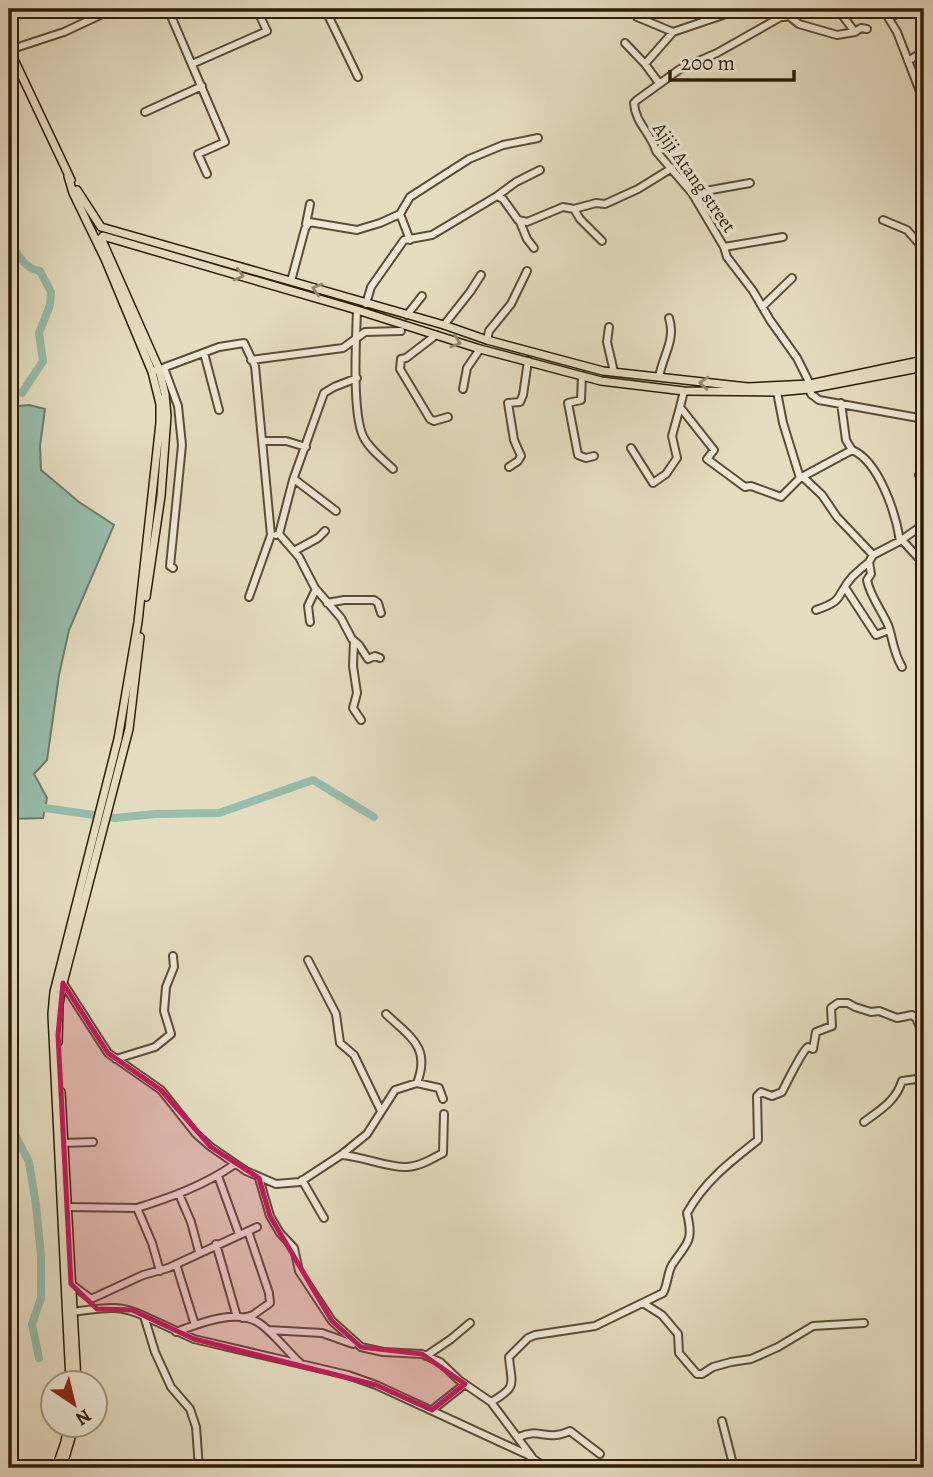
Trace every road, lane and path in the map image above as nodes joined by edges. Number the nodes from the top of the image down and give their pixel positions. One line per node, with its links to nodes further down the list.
1 (113, 9): 19 (street)
2 (168, 9): 22 (street)
3 (325, 9): 24 (street)
4 (731, 9): 16 (street)
5 (771, 9): 6 (street)
6 (777, 9)
7 (795, 9): 14 (street, Ajiji Atang street)
8 (827, 9): 17 (street)
9 (883, 9): 21 (street)
10 (906, 9): 12 (street)
11 (260, 16): 22 (street)
12 (893, 16)
13 (637, 17): 16 (street)
14 (778, 19): 17 (street); 25 (street, Ajiji Atang street)
15 (867, 29): 17 (street)
16 (673, 32): 23 (street)
17 (855, 32)
18 (625, 43): 23 (street)
19 (9, 50): 33 (main road)
20 (924, 51): 21 (street)
21 (908, 61): 27 (street)
22 (192, 64): 26 (street)
23 (645, 64): 25 (street)
24 (358, 77)
25 (659, 83): 30 (street, Ajiji Atang street)
26 (202, 86): 28 (street); 32 (street)
27 (924, 102)
28 (145, 113)
29 (538, 138): 39 (street)
30 (672, 168): 35 (street, Ajiji Atang street); 38 (street)
31 (540, 170): 36 (street)
32 (208, 174)
33 (68, 176): 42 (main road); 44 (main road)
34 (750, 183): 35 (street)
35 (693, 195): 49 (street, Ajiji Atang street)
36 (497, 197): 41 (street); 47 (street)
37 (310, 204): 43 (street)
38 (574, 209): 41 (street); 48 (street)
39 (400, 214): 43 (street); 47 (street)
40 (883, 220): 51 (street)
41 (520, 222): 50 (street)
42 (100, 227): 44 (main road); 45 (main road); 55 (main road)
43 (305, 229): 55 (street)
44 (92, 235): 45 (main road); 74 (main road)
45 (102, 237): 59 (main road, one-way to 59); 74 (main road)
46 (783, 237): 49 (street, Ajiji Atang street)
47 (410, 240): 57 (street)
48 (602, 241)
49 (724, 247): 58 (street, Ajiji Atang street)
50 (534, 248)
51 (924, 249)
52 (527, 271): 67 (street)
53 (481, 275): 62 (street)
54 (792, 278): 58 (street)
55 (292, 281): 57 (main road, one-way to 55)
56 (422, 296): 60 (street)
57 (366, 304): 60 (main road)
58 (763, 306): 79 (street, Ajiji Atang street)
59 (356, 310): 65 (main road); 66 (street)
60 (407, 315): 62 (main road)
61 (669, 318): 77 (street)
62 (444, 325): 67 (main road)
63 (609, 327): 75 (street)
64 (401, 331): 66 (street)
65 (436, 335): 68 (main road, one-way to 68); 86 (street)
66 (356, 336): 71 (street); 78 (street)
67 (487, 340): 75 (main road)
68 (480, 349): 72 (main road); 80 (street)
69 (204, 353): 71 (street); 74 (street); 85 (street)
70 (924, 359): 79 (main road)
71 (251, 360): 88 (street)
72 (528, 361): 76 (main road); 93 (street)
73 (924, 367): 79 (main road)
74 (158, 370): 109 (street); 122 (main road); 122 (main road)
75 (614, 372): 77 (main road)
76 (582, 376): 81 (main road); 92 (street)
77 (659, 377): 79 (main road, one-way to 77)
78 (357, 378): 89 (street); 94 (street)
79 (809, 386): 82 (main road); 83 (street)
80 (463, 389)
81 (684, 391): 82 (main road); 84 (street)
82 (777, 392): 96 (street)
83 (841, 402): 87 (street); 91 (street)
84 (680, 407): 90 (street); 96 (street)
85 (219, 410)
86 (448, 417)
87 (924, 419)
88 (262, 441): 89 (street); 104 (street)
89 (306, 447): 97 (street)
90 (631, 448)
91 (852, 450): 96 (street); 105 (street)
92 (594, 456)
93 (509, 467)
94 (393, 469)
95 (924, 470): 98 (street)
96 (800, 478): 107 (street)
97 (294, 479): 99 (street); 104 (street)
98 (924, 481)
99 (316, 498): 100 (street); 101 (street)
100 (316, 508)
101 (336, 512)
102 (924, 525): 105 (street)
103 (325, 531): 106 (street)
104 (275, 535): 106 (street); 112 (street)
105 (901, 541): 107 (street); 108 (street)
106 (293, 551): 110 (street)
107 (871, 558): 111 (street); 117 (street)
108 (924, 564)
109 (173, 568)
110 (316, 589): 113 (street); 116 (street)
111 (846, 589): 114 (street); 117 (street)
112 (249, 597)
113 (327, 603): 115 (street); 118 (street)
114 (816, 610)
115 (382, 613)
116 (310, 622)
117 (890, 630): 120 (street)
118 (354, 641): 119 (street); 121 (street)
119 (380, 658)
120 (902, 667)
121 (361, 720)
122 (100, 830): 125 (main road); 157 (main road)
123 (173, 956): 128 (street)
124 (309, 960): 132 (street)
125 (63, 983): 128 (street); 136 (main road)
126 (386, 1014): 130 (street)
127 (924, 1036): 155 (street)
128 (116, 1059): 138 (street)
129 (924, 1078): 134 (street)
130 (418, 1083): 131 (street); 132 (street)
131 (443, 1099)
132 (382, 1111): 137 (street)
133 (444, 1114): 137 (street)
134 (864, 1122)
135 (93, 1142): 136 (street)
136 (64, 1143): 143 (main road)
137 (341, 1155): 141 (street)
138 (235, 1164): 139 (street); 140 (street)
139 (218, 1176): 142 (street); 148 (street)
140 (259, 1178): 141 (street); 165 (street)
141 (302, 1180): 145 (street)
142 (179, 1194): 144 (street); 150 (street)
143 (68, 1207): 144 (street); 153 (main road)
144 (137, 1208): 152 (street)
145 (324, 1218)
146 (257, 1227): 147 (street)
147 (248, 1231): 148 (street); 159 (street)
148 (239, 1234): 149 (street)
149 (216, 1244): 150 (street); 159 (street)
150 (200, 1252): 151 (street)
151 (176, 1264): 152 (street); 162 (street)
152 (160, 1271): 154 (street)
153 (71, 1284): 154 (street); 157 (main road)
154 (91, 1298): 156 (street)
155 (643, 1304): 161 (street); 171 (street)
156 (97, 1309): 157 (street); 158 (street)
157 (70, 1312): 168 (main road); 169 (main road)
158 (144, 1316): 164 (street); 181 (street)
159 (239, 1318): 162 (street); 163 (street)
160 (470, 1322): 166 (street)
161 (864, 1323)
162 (195, 1325): 164 (street)
163 (267, 1330): 165 (street); 167 (street)
164 (176, 1332): 167 (street)
165 (362, 1348): 166 (street)
166 (426, 1356): 170 (street)
167 (303, 1366): 172 (street)
168 (70, 1368)
169 (76, 1368)
170 (466, 1384): 171 (street); 172 (street)
171 (491, 1402): 174 (street)
172 (432, 1410): 178 (street)
173 (722, 1421): 183 (street)
174 (519, 1437): 177 (street); 178 (street)
175 (66, 1438): 179 (main road)
176 (71, 1438): 180 (main road)
177 (600, 1454)
178 (533, 1459): 182 (street)
179 (56, 1468)
180 (62, 1468)
181 (198, 1468)
182 (546, 1468)
183 (734, 1468)

